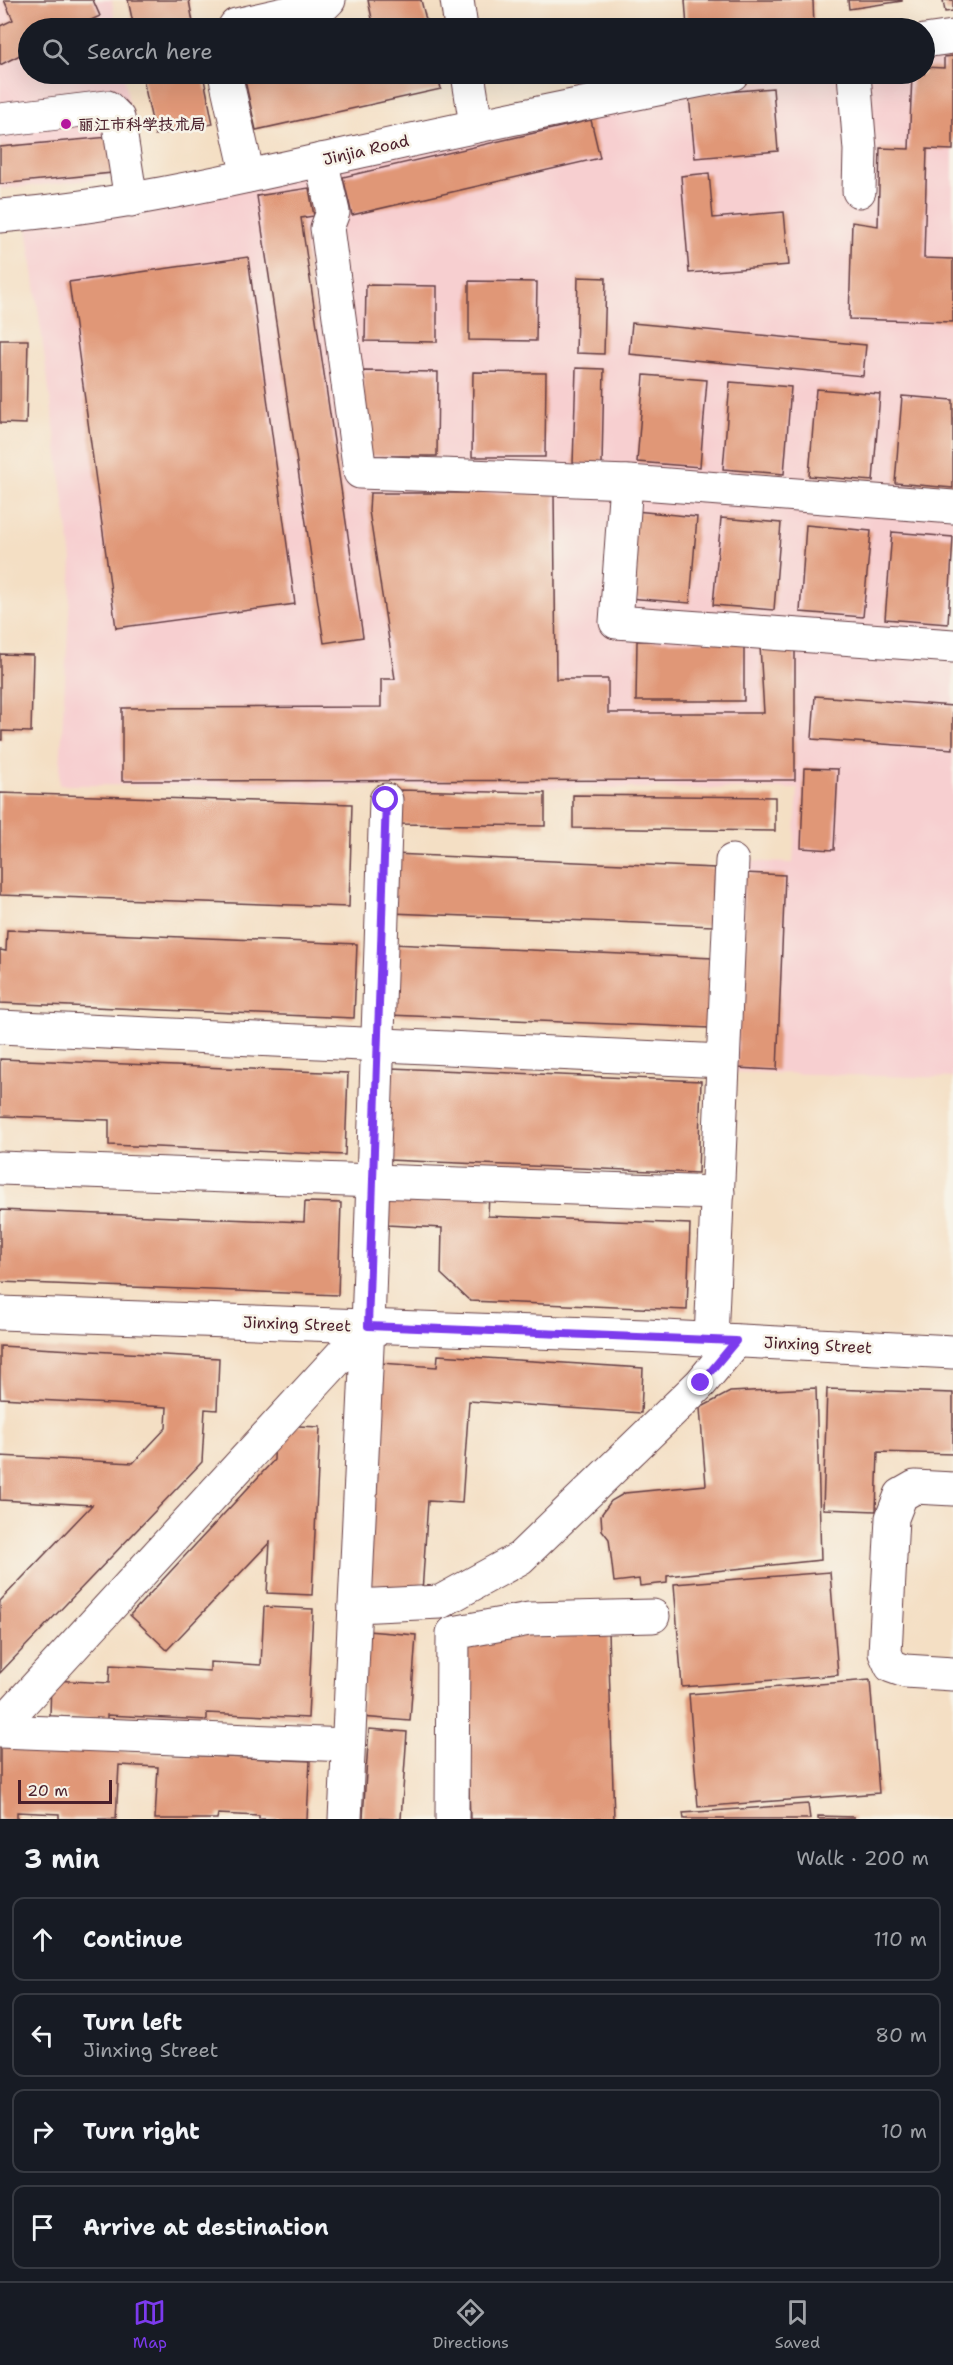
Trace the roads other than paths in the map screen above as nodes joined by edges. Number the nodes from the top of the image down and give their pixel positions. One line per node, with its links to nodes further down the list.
1 (329, 0): 3 (street)
2 (457, 0): 4 (street)
3 (267, 18)
4 (460, 18)
5 (953, 37): 6 (street)
6 (935, 39)
7 (227, 84): 14 (street)
8 (470, 84): 12 (street)
9 (682, 84): 12 (street, Jinjia Road)
10 (855, 84): 15 (street)
11 (0, 120): 16 (street)
12 (476, 125): 13 (street, Jinjia Road)
13 (321, 160): 14 (street, Jinjia Road); 18 (street)
14 (248, 176): 16 (street, Jinjia Road)
15 (859, 190)
16 (131, 200): 17 (street, Jinjia Road)
17 (0, 216)
18 (626, 482): 19 (street); 20 (street)
19 (953, 507)
20 (953, 646)
21 (386, 800): 24 (street)
22 (732, 861): 25 (street)
23 (0, 1027): 24 (street)
24 (377, 1046): 25 (street); 27 (street)
25 (723, 1060): 28 (street)
26 (0, 1168): 27 (street)
27 (372, 1181): 28 (street); 30 (street)
28 (718, 1193): 31 (street)
29 (0, 1313): 30 (street, Jinxing Street)
30 (368, 1326): 31 (street, Jinxing Street); 34 (street); 37 (street)
31 (724, 1340): 32 (street, Jinxing Street); 34 (street)
32 (953, 1352)
33 (953, 1489): 36 (street)
34 (355, 1606): 39 (street)
35 (653, 1616): 41 (street)
36 (953, 1674)
37 (0, 1726)
38 (0, 1731): 39 (street)
39 (348, 1745): 40 (street)
40 (345, 1819)
41 (452, 1819)

